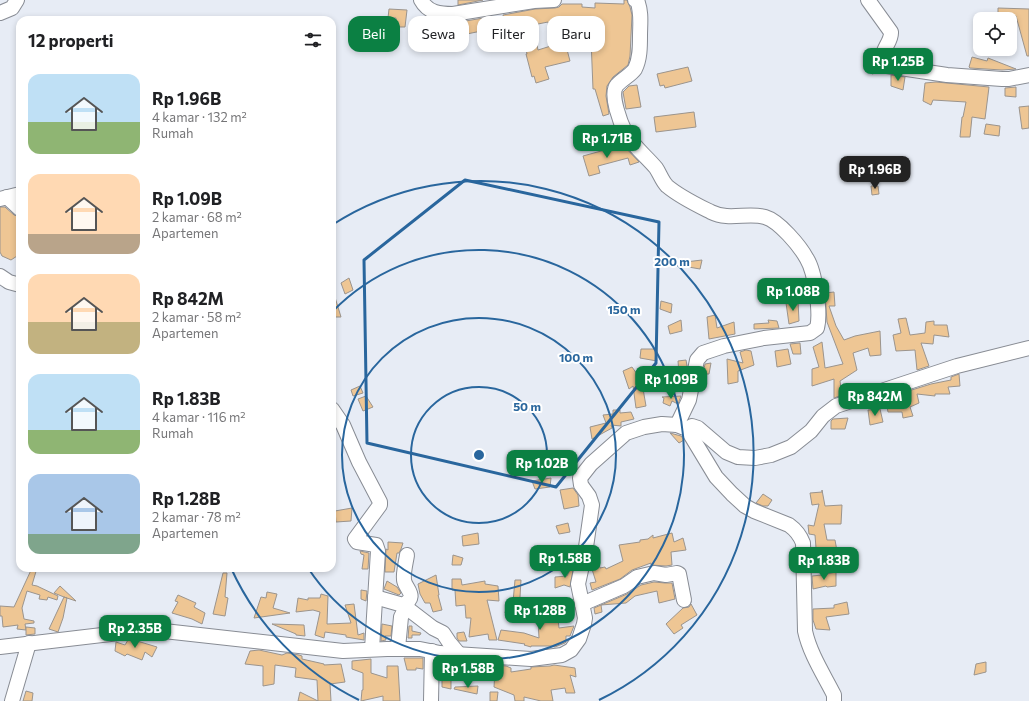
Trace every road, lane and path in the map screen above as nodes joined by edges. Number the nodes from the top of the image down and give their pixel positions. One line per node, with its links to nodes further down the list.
1 (17, 0): 6 (street)
2 (421, 0): 3 (street)
3 (554, 0)
4 (637, 0): 14 (street)
5 (868, 0): 7 (street)
6 (0, 14)
7 (1029, 75)
8 (9, 197): 9 (street)
9 (16, 205)
10 (0, 276): 11 (street)
11 (16, 284)
12 (1029, 348): 14 (street)
13 (336, 415): 16 (street)
14 (682, 427): 18 (street); 28 (street)
15 (407, 555): 19 (street)
16 (374, 597): 19 (street); 23 (street)
17 (684, 600): 18 (street)
18 (582, 604): 25 (street)
19 (405, 606): 22 (street); 25 (street)
20 (29, 643): 21 (street); 23 (street); 26 (street)
21 (0, 647)
22 (398, 648): 23 (street); 24 (street)
23 (372, 649)
24 (432, 651): 25 (street); 27 (street)
25 (459, 654)
26 (12, 701)
27 (431, 701)
28 (834, 701)

